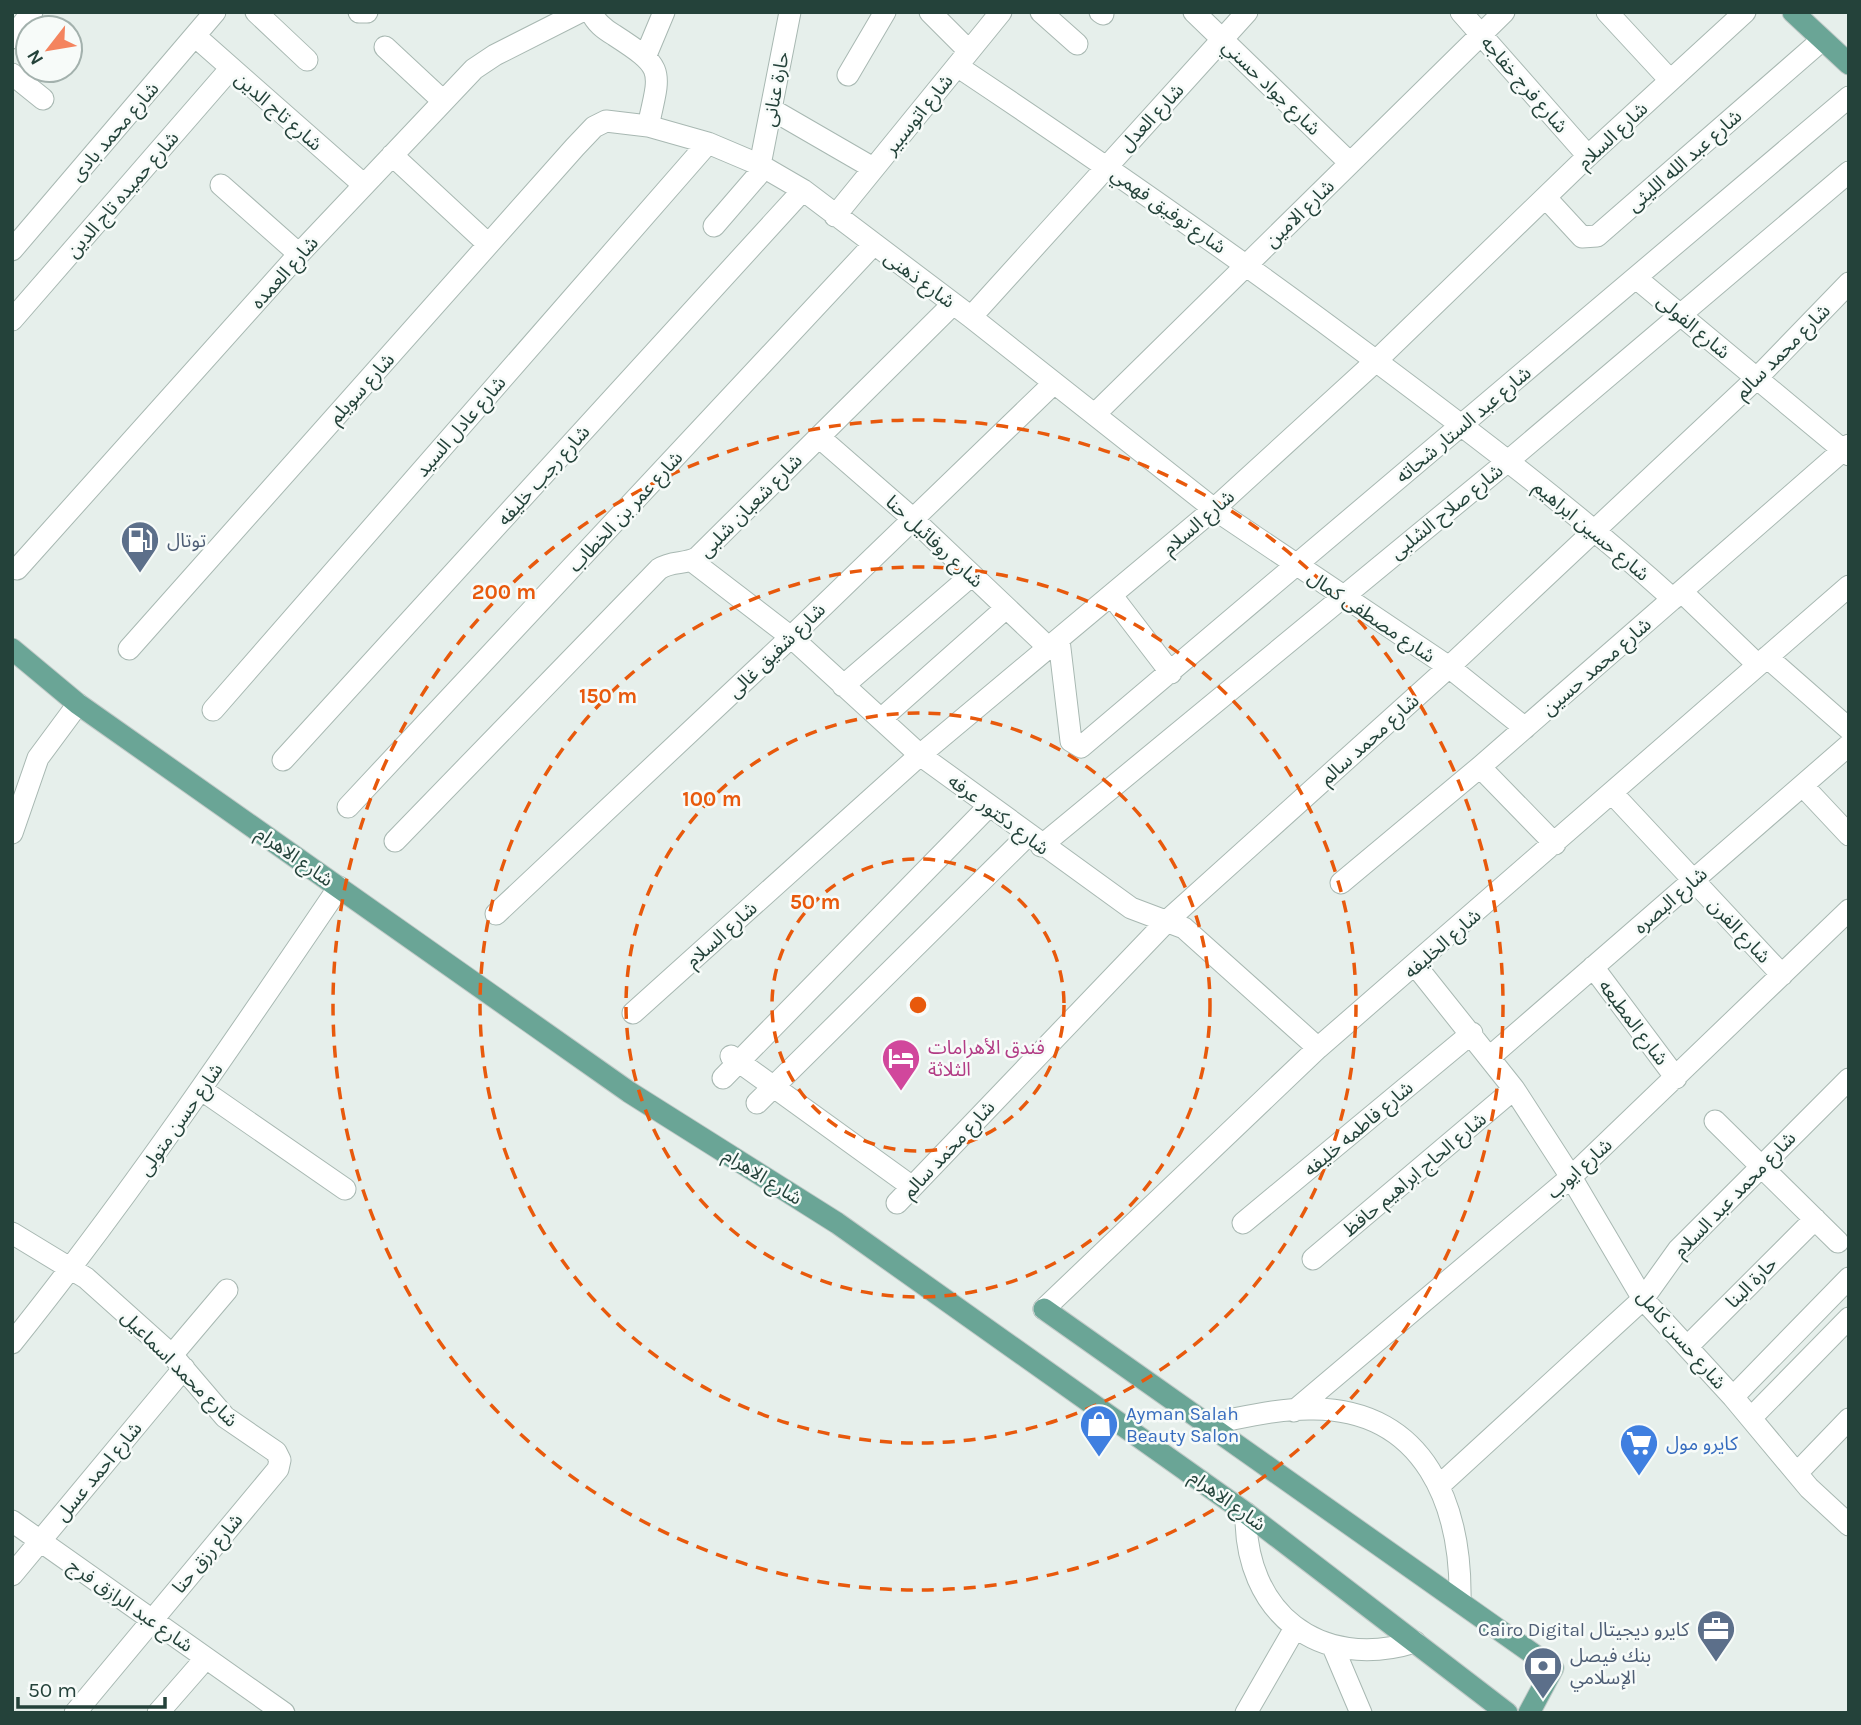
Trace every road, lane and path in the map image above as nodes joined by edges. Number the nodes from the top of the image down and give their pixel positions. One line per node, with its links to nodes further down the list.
1 (215, 12): 21 (street, شارع محمد بادى)
2 (256, 12): 28 (street)
3 (359, 12): 4 (street)
4 (367, 12)
5 (580, 12): 36 (street, شارع العمده)
6 (591, 12): 26 (street)
7 (664, 12): 26 (street)
8 (790, 12): 37 (street, حارة عنانى)
9 (885, 12): 32 (street)
10 (930, 12): 27 (street, شارع توفيق فهمي)
11 (1001, 12): 27 (street, شارع اتوسبير)
12 (1041, 12): 24 (street)
13 (1194, 12): 22 (street, شارع جواد حسني)
14 (1247, 12): 22 (street, شارع العدل)
15 (1461, 12): 20 (street, شارع فرج خفاجه)
16 (1504, 12): 20 (street, شارع الامين)
17 (1607, 12): 33 (street)
18 (1745, 12): 33 (street, شارع السلام)
19 (1793, 12): 23 (main road)
20 (1481, 35): 42 (street, شارع فرج خفاجه); 43 (street, شارع الامين)
21 (195, 36): 30 (street, شارع تاج الدين); 56 (street, شارع محمد بادى)
22 (1223, 39): 43 (street, شارع جواد حسني); 44 (street, شارع العدل)
23 (1822, 40): 29 (main road); 51 (street, شارع عبد الله الليثى)
24 (1077, 44)
25 (385, 47): 36 (street)
26 (646, 55): 38 (street)
27 (963, 58): 44 (street, شارع توفيق فهمي); 46 (street, شارع اتوسبير)
28 (307, 60)
29 (1849, 64)
30 (231, 68): 49 (street, شارع تاج الدين); 64 (street, شارع حميده تاج الدين)
31 (12, 74): 35 (street)
32 (848, 75)
33 (1670, 80): 42 (street, شارع السلام)
34 (1849, 97): 59 (street, شارع عبد الستار شحاته)
35 (43, 99)
36 (443, 101): 41 (street, شارع العمده)
37 (771, 109): 45 (street, حارة عنانى); 46 (street)
38 (648, 126): 39 (street, شارع ذهنى); 40 (street, شارع ذهنى)
39 (594, 127): 54 (street, شارع سويلم)
40 (708, 143): 45 (street, شارع ذهنى); 94 (street, شارع عادل السيد)
41 (392, 155): 49 (street, شارع العمده); 54 (street)
42 (1588, 156): 51 (street, شارع السلام)
43 (1350, 163): 58 (street, شارع الامين)
44 (1106, 165): 58 (street, شارع توفيق فهمي); 63 (street, شارع العدل)
45 (762, 166): 50 (street, شارع ذهنى); 53 (street)
46 (873, 168): 52 (street, شارع اتوسبير)
47 (1849, 172): 62 (street, شارع صلاح الشلبى)
48 (222, 185): 57 (street)
49 (364, 185): 57 (street, شارع العمده)
50 (803, 190): 52 (street, شارع ذهنى); 100 (street, شارع رجب خليفه)
51 (1546, 198): 65 (street, شارع السلام)
52 (835, 215): 55 (street, شارع ذهنى)
53 (714, 226)
54 (488, 244): 88 (street, شارع سويلم)
55 (873, 245): 61 (street, شارع ذهنى); 105 (street, شارع عمر بن الخطاب)
56 (12, 250)
57 (299, 254): 78 (street, شارع العمده)
58 (1247, 264): 65 (street, شارع توفيق فهمي); 68 (street, شارع الامين)
59 (1636, 278): 62 (street, شارع الفولى); 69 (street, شارع عبد الستار شحاته)
60 (1849, 283): 66 (street, شارع محمد سالم)
61 (953, 304): 63 (street, شارع ذهنى); 70 (street, شارع شعبان شلبى)
62 (1679, 313): 66 (street, شارع الفولى); 72 (street, شارع صلاح الشلبى)
63 (971, 317): 67 (street, شارع ذهنى)
64 (12, 320)
65 (1376, 361): 69 (street, شارع حسين ابراهيم); 73 (street, شارع السلام)
66 (1756, 378): 71 (street, شارع الفولى); 75 (street, شارع محمد سالم)
67 (1054, 383): 68 (street, شارع ذهنى); 74 (street, شارع شفيق غالى)
68 (1095, 414): 73 (street, شارع ذهنى)
69 (1462, 425): 72 (street, شارع حسين ابراهيم); 77 (street, شارع عبد الستار شحاته)
70 (819, 437): 74 (street, شارع روفائيل حنا); 76 (street, شارع شعبان شلبى)
71 (1847, 450): 81 (street, شارع محمد حسين)
72 (1508, 461): 75 (street, شارع حسين ابراهيم); 83 (street, شارع صلاح الشلبى)
73 (1214, 509): 77 (street, شارع مصطفى كمال); 82 (street, شارع السلام)
74 (912, 518): 79 (street, شارع روفائيل حنا); 85 (street, شارع شفيق غالى)
75 (1595, 529): 81 (street, شارع حسين ابراهيم); 90 (street, شارع محمد سالم)
76 (692, 561): 85 (street, شارع دكتور عرفه); 109 (street, شارع شعبان شلبى)
77 (1294, 564): 83 (street, شارع مصطفى كمال); 91 (street, شارع عبد الستار شحاته)
78 (17, 569)
79 (972, 575): 84 (street, شارع روفائيل حنا); 92 (street)
80 (1849, 586): 89 (street, شارع الخليفه)
81 (1677, 595): 89 (street, شارع حسين ابراهيم); 96 (street, شارع محمد حسين)
82 (1112, 596): 86 (street, شارع السلام); 91 (street)
83 (1341, 596): 90 (street, شارع مصطفى كمال); 110 (street, شارع صلاح الشلبى)
84 (1006, 608): 86 (street, شارع روفائيل حنا); 95 (street)
85 (791, 637): 92 (street, شارع دكتور عرفه); 116 (street, شارع شفيق غالى)
86 (1054, 644): 91 (street, شارع عبد الستار شحاته); 99 (street, شارع السلام)
87 (12, 649): 93 (main road, شارع الاهرام)
88 (129, 649)
89 (1762, 661): 97 (street, شارع حسين ابراهيم); 104 (street, شارع الخليفه)
90 (1449, 667): 96 (street, شارع مصطفى كمال); 117 (street, شارع محمد سالم)
91 (1171, 673)
92 (843, 686): 95 (street, شارع دكتور عرفه)
93 (78, 704): 102 (street); 114 (main road, شارع الاهرام)
94 (213, 710)
95 (881, 719): 99 (street, شارع دكتور عرفه)
96 (1525, 728): 101 (street, شارع محمد حسين)
97 (1849, 729)
98 (1849, 745): 103 (street, شارع البصره)
99 (920, 755): 106 (street, شارع دكتور عرفه); 121 (street, شارع السلام)
100 (283, 760)
101 (1480, 767): 111 (street); 113 (street, شارع محمد حسين)
102 (20, 780): 107 (street)
103 (1803, 786): 108 (street); 112 (street, شارع البصره)
104 (1612, 793): 111 (street, شارع الخليفه); 112 (street, شارع الفرن)
105 (348, 807)
106 (988, 807): 110 (street, شارع دكتور عرفه); 125 (street)
107 (12, 833)
108 (1849, 835)
109 (395, 841)
110 (1034, 841): 117 (street, شارع دكتور عرفه); 131 (street, شارع صلاح الشلبى)
111 (1555, 844): 118 (street, شارع الخليفه)
112 (1693, 880): 119 (street, شارع البصره); 120 (street, شارع الفرن)
113 (1341, 883)
114 (339, 887): 129 (street, شارع حسن متولى); 160 (main road, شارع الاهرام)
115 (1849, 910): 120 (street, شارع ايوب)
116 (496, 914)
117 (1168, 920): 123 (street, شارع دكتور عرفه); 135 (street, شارع محمد سالم)
118 (1416, 966): 122 (street, شارع حسن كامل); 123 (street, شارع الخليفه)
119 (1593, 967): 124 (street, شارع البصره); 127 (street, شارع المطبعه)
120 (1782, 975): 127 (street, شارع ايوب)
121 (633, 1013)
122 (1472, 1033): 124 (street, شارع حسن كامل); 139 (street, شارع فاطمه خليفه)
123 (1318, 1048): 147 (street, شارع الخليفه)
124 (1491, 1056): 128 (street, شارع حسن كامل)
125 (735, 1059): 126 (street); 131 (street)
126 (723, 1078)
127 (1676, 1078): 134 (street, شارع ايوب)
128 (1514, 1089): 134 (street, شارع حسن كامل); 142 (street, شارع الحاج ابراهيم حافظ)
129 (202, 1090): 136 (street); 143 (street, شارع حسن متولى)
130 (1845, 1091): 133 (street, شارع محمد عبد السلام)
131 (765, 1095): 135 (street)
132 (1716, 1121): 133 (street)
133 (1761, 1166): 138 (street); 146 (street, شارع محمد عبد السلام)
134 (1571, 1177): 146 (street, شارع حسن كامل); 153 (street, شارع ايوب)
135 (911, 1186): 137 (street, شارع محمد سالم)
136 (345, 1189)
137 (897, 1203)
138 (1815, 1219): 141 (street); 150 (street, حارة البنا)
139 (1243, 1223)
140 (12, 1233): 143 (street, شارع محمد اسماعيل)
141 (1838, 1242)
142 (1313, 1259)
143 (72, 1269): 149 (street, شارع حسن متولى); 151 (street, شارع محمد اسماعيل)
144 (1849, 1278): 152 (street)
145 (227, 1290): 151 (street, شارع احمد عسل)
146 (1643, 1298): 150 (street, شارع حسن كامل); 159 (street, شارع محمد عبد السلام)
147 (1044, 1309): 156 (main road)
148 (1849, 1318): 154 (street)
149 (12, 1343)
150 (1688, 1346): 152 (street, شارع حسن كامل)
151 (178, 1362): 157 (street, شارع محمد اسماعيل); 163 (street, شارع احمد عسل)
152 (1733, 1397): 154 (street, شارع حسن كامل)
153 (1294, 1411): 156 (street); 159 (street)
154 (1751, 1418): 158 (street, شارع حسن كامل)
155 (1849, 1419): 158 (street)
156 (1207, 1424): 165 (main road)
157 (278, 1456): 166 (street, شارع رزق حنا)
158 (1797, 1473): 162 (street, شارع حسن كامل)
159 (1440, 1486): 165 (street)
160 (1246, 1513): 167 (street); 168 (main road, شارع الاهرام)
161 (12, 1521): 163 (street, شارع عبد الرازق فرج)
162 (1849, 1525)
163 (41, 1541): 164 (street, شارع احمد عسل); 166 (street, شارع عبد الرازق فرج)
164 (12, 1575)
165 (1460, 1602): 177 (main road)
166 (152, 1620): 170 (street, شارع عبد الرازق فرج); 172 (street, شارع رزق حنا)
167 (1296, 1628): 169 (street); 174 (street)
168 (1415, 1642): 169 (street); 176 (main road, شارع الاهرام)
169 (1334, 1647): 175 (street)
170 (206, 1658): 171 (street, شارع عبد الرازق فرج); 173 (street)
171 (278, 1711)
172 (75, 1713)
173 (158, 1713)
174 (1246, 1713)
175 (1361, 1713)
176 (1507, 1713)
177 (1529, 1713)

